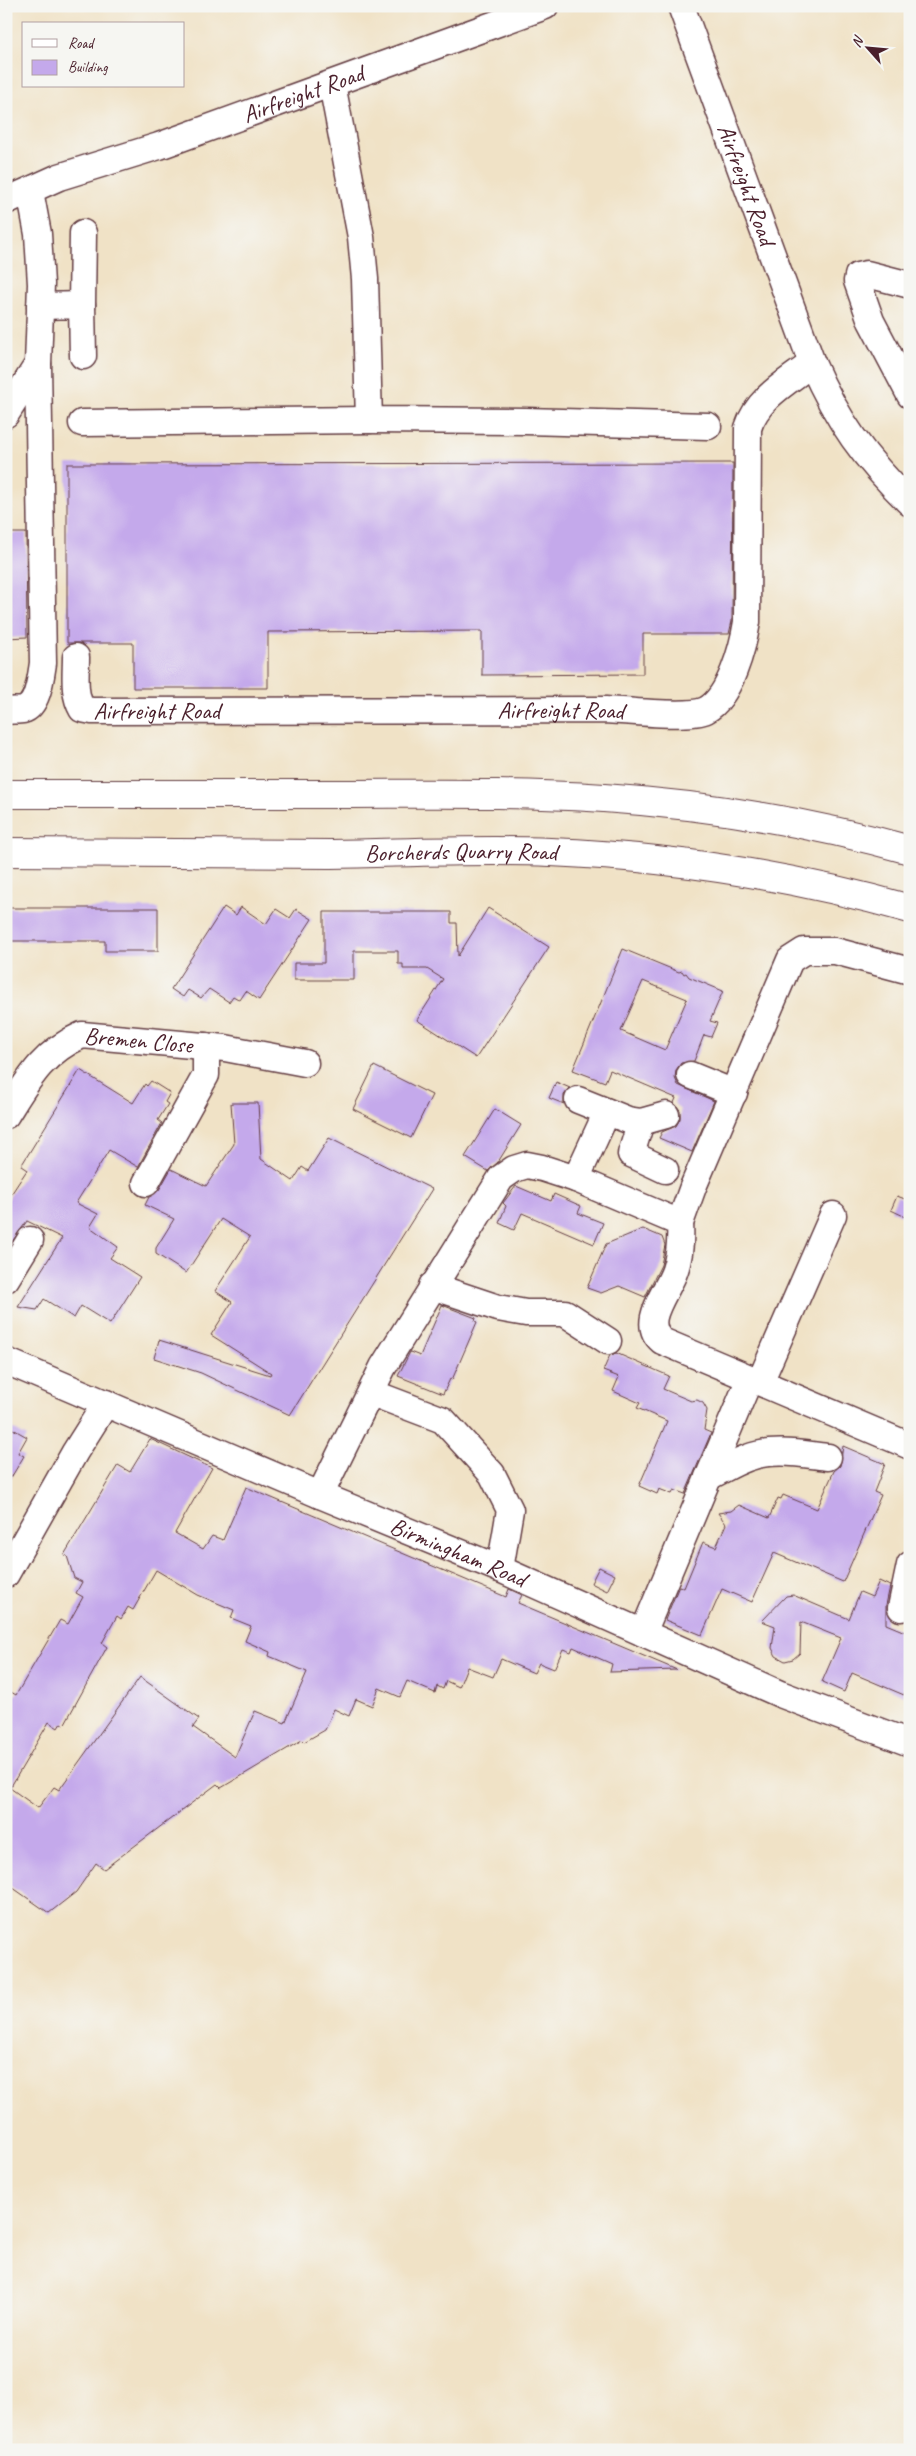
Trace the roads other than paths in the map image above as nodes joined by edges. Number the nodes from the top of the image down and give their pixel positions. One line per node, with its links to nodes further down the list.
1 (545, 6): 3 (lane, Airfreight Road)
2 (681, 6): 11 (lane, Airfreight Road)
3 (332, 84): 4 (lane, Airfreight Road); 15 (lane)
4 (18, 188): 5 (lane, Airfreight Road); 9 (lane)
5 (6, 201)
6 (83, 234): 8 (lane)
7 (910, 285): 13 (lane)
8 (82, 305): 9 (lane); 10 (lane)
9 (40, 306): 12 (lane)
10 (82, 356)
11 (812, 363): 18 (lane, Airfreight Road); 19 (lane, Airfreight Road)
12 (38, 364): 14 (lane); 20 (lane)
13 (907, 387)
14 (6, 414)
15 (368, 420): 16 (lane); 17 (lane)
16 (82, 423)
17 (708, 426)
18 (910, 503)
19 (76, 657)
20 (6, 711)
21 (6, 794): 22 (main road)
22 (910, 850)
23 (6, 852): 24 (main road, Borcherds Quarry Road)
24 (910, 909)
25 (910, 971): 29 (lane)
26 (206, 1046): 27 (lane, Bremen Close); 32 (lane, Bremen Close); 37 (lane)
27 (305, 1063)
28 (690, 1076): 29 (lane)
29 (734, 1094): 39 (lane)
30 (578, 1100): 31 (lane)
31 (606, 1112): 34 (lane); 36 (lane)
32 (6, 1115)
33 (666, 1115): 34 (lane)
34 (642, 1122): 35 (lane)
35 (665, 1170)
36 (576, 1179): 39 (lane); 42 (lane)
37 (146, 1182)
38 (833, 1215): 45 (lane)
39 (680, 1223): 45 (lane)
40 (30, 1240): 41 (lane)
41 (6, 1279)
42 (432, 1286): 43 (lane); 46 (lane)
43 (608, 1341)
44 (6, 1361): 47 (lane, Birmingham Road)
45 (755, 1380): 48 (lane); 50 (lane)
46 (372, 1392): 51 (lane); 53 (lane)
47 (106, 1403): 51 (lane, Birmingham Road); 54 (lane)
48 (910, 1446)
49 (828, 1458): 50 (lane)
50 (708, 1477): 56 (lane)
51 (320, 1496): 53 (lane, Birmingham Road)
52 (910, 1565): 55 (lane)
53 (500, 1569): 56 (lane, Birmingham Road)
54 (6, 1574)
55 (901, 1608)
56 (643, 1633): 57 (lane, Birmingham Road)
57 (910, 1743)

